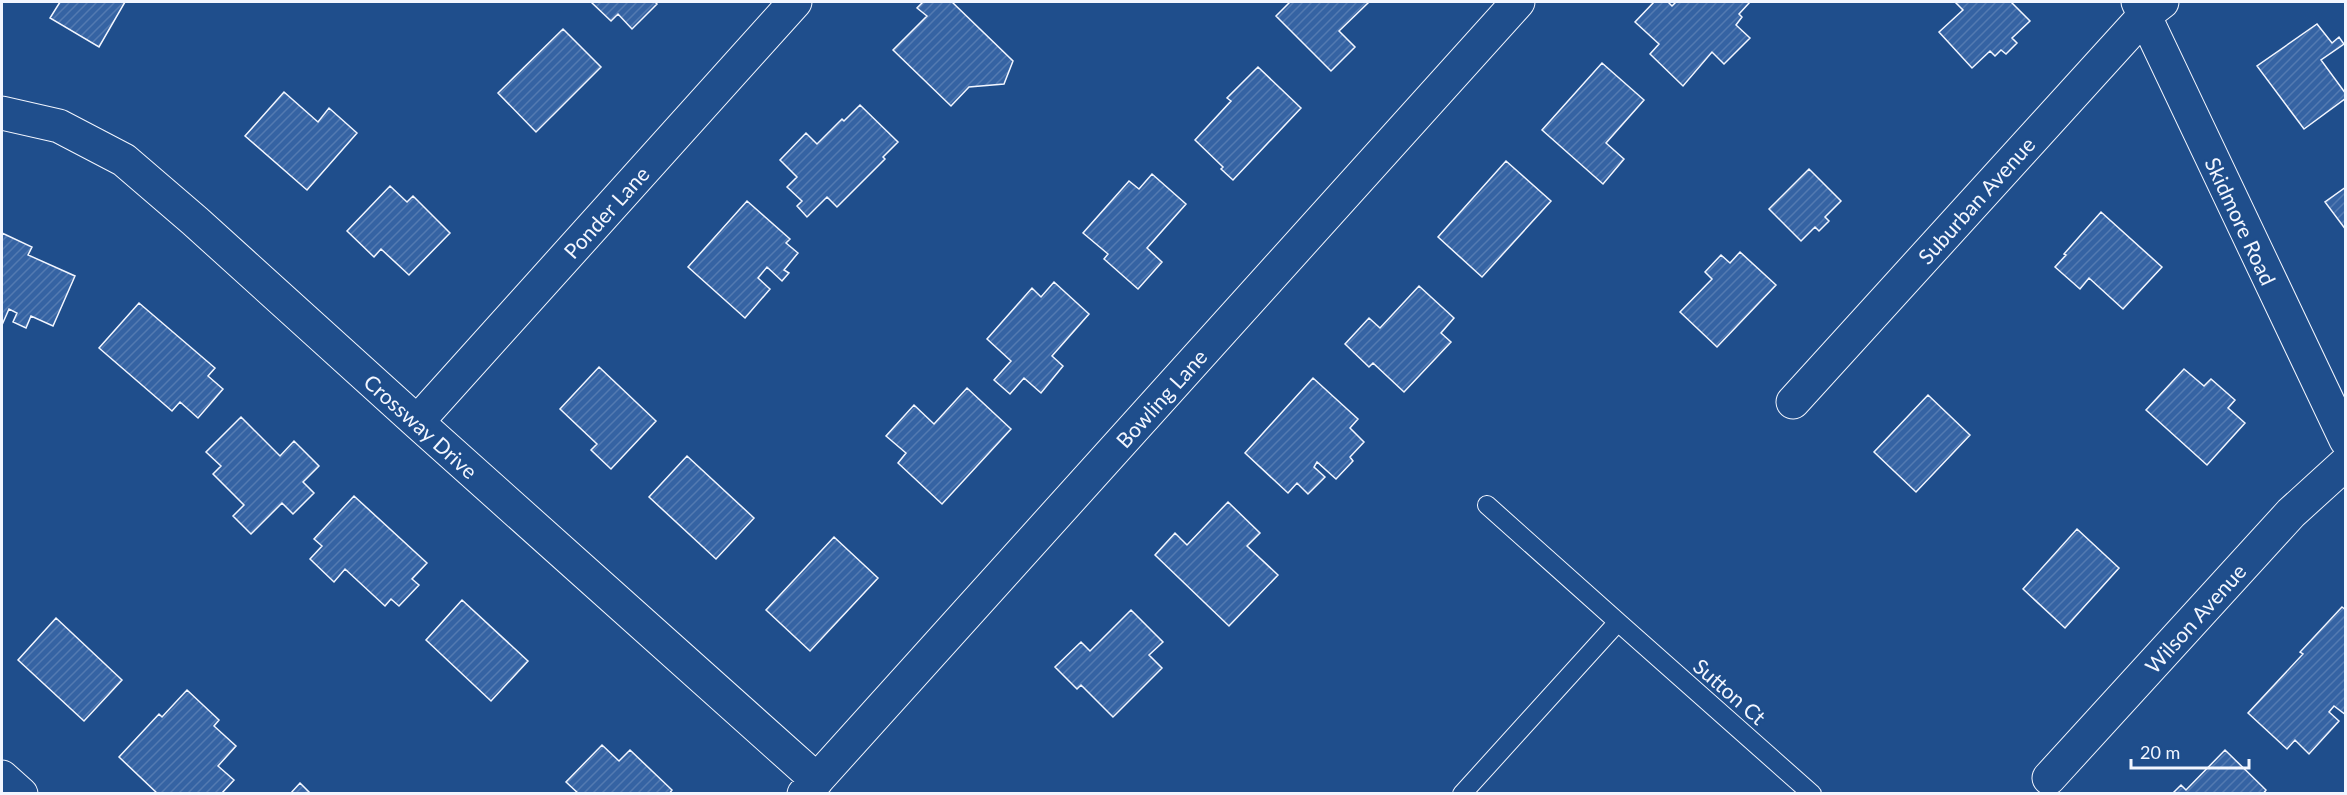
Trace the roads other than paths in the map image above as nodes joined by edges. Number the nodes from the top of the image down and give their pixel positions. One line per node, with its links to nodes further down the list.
1 (795, 2): 6 (street, Ponder Lane)
2 (1518, 2): 13 (street, Bowling Lane)
3 (2148, 6): 5 (street, Suburban Avenue); 7 (street, Skidmore Road)
4 (2, 113): 6 (street, Crossway Drive)
5 (1794, 402)
6 (417, 422): 13 (street, Crossway Drive)
7 (2346, 440)
8 (2346, 463): 12 (street, Wilson Avenue)
9 (1486, 505): 10 (lane, Sutton Ct)
10 (1618, 622): 15 (lane); 16 (lane, Sutton Ct)
11 (2, 777): 14 (street)
12 (2049, 778)
13 (811, 787)
14 (21, 794)
15 (1462, 794)
16 (1812, 794)

